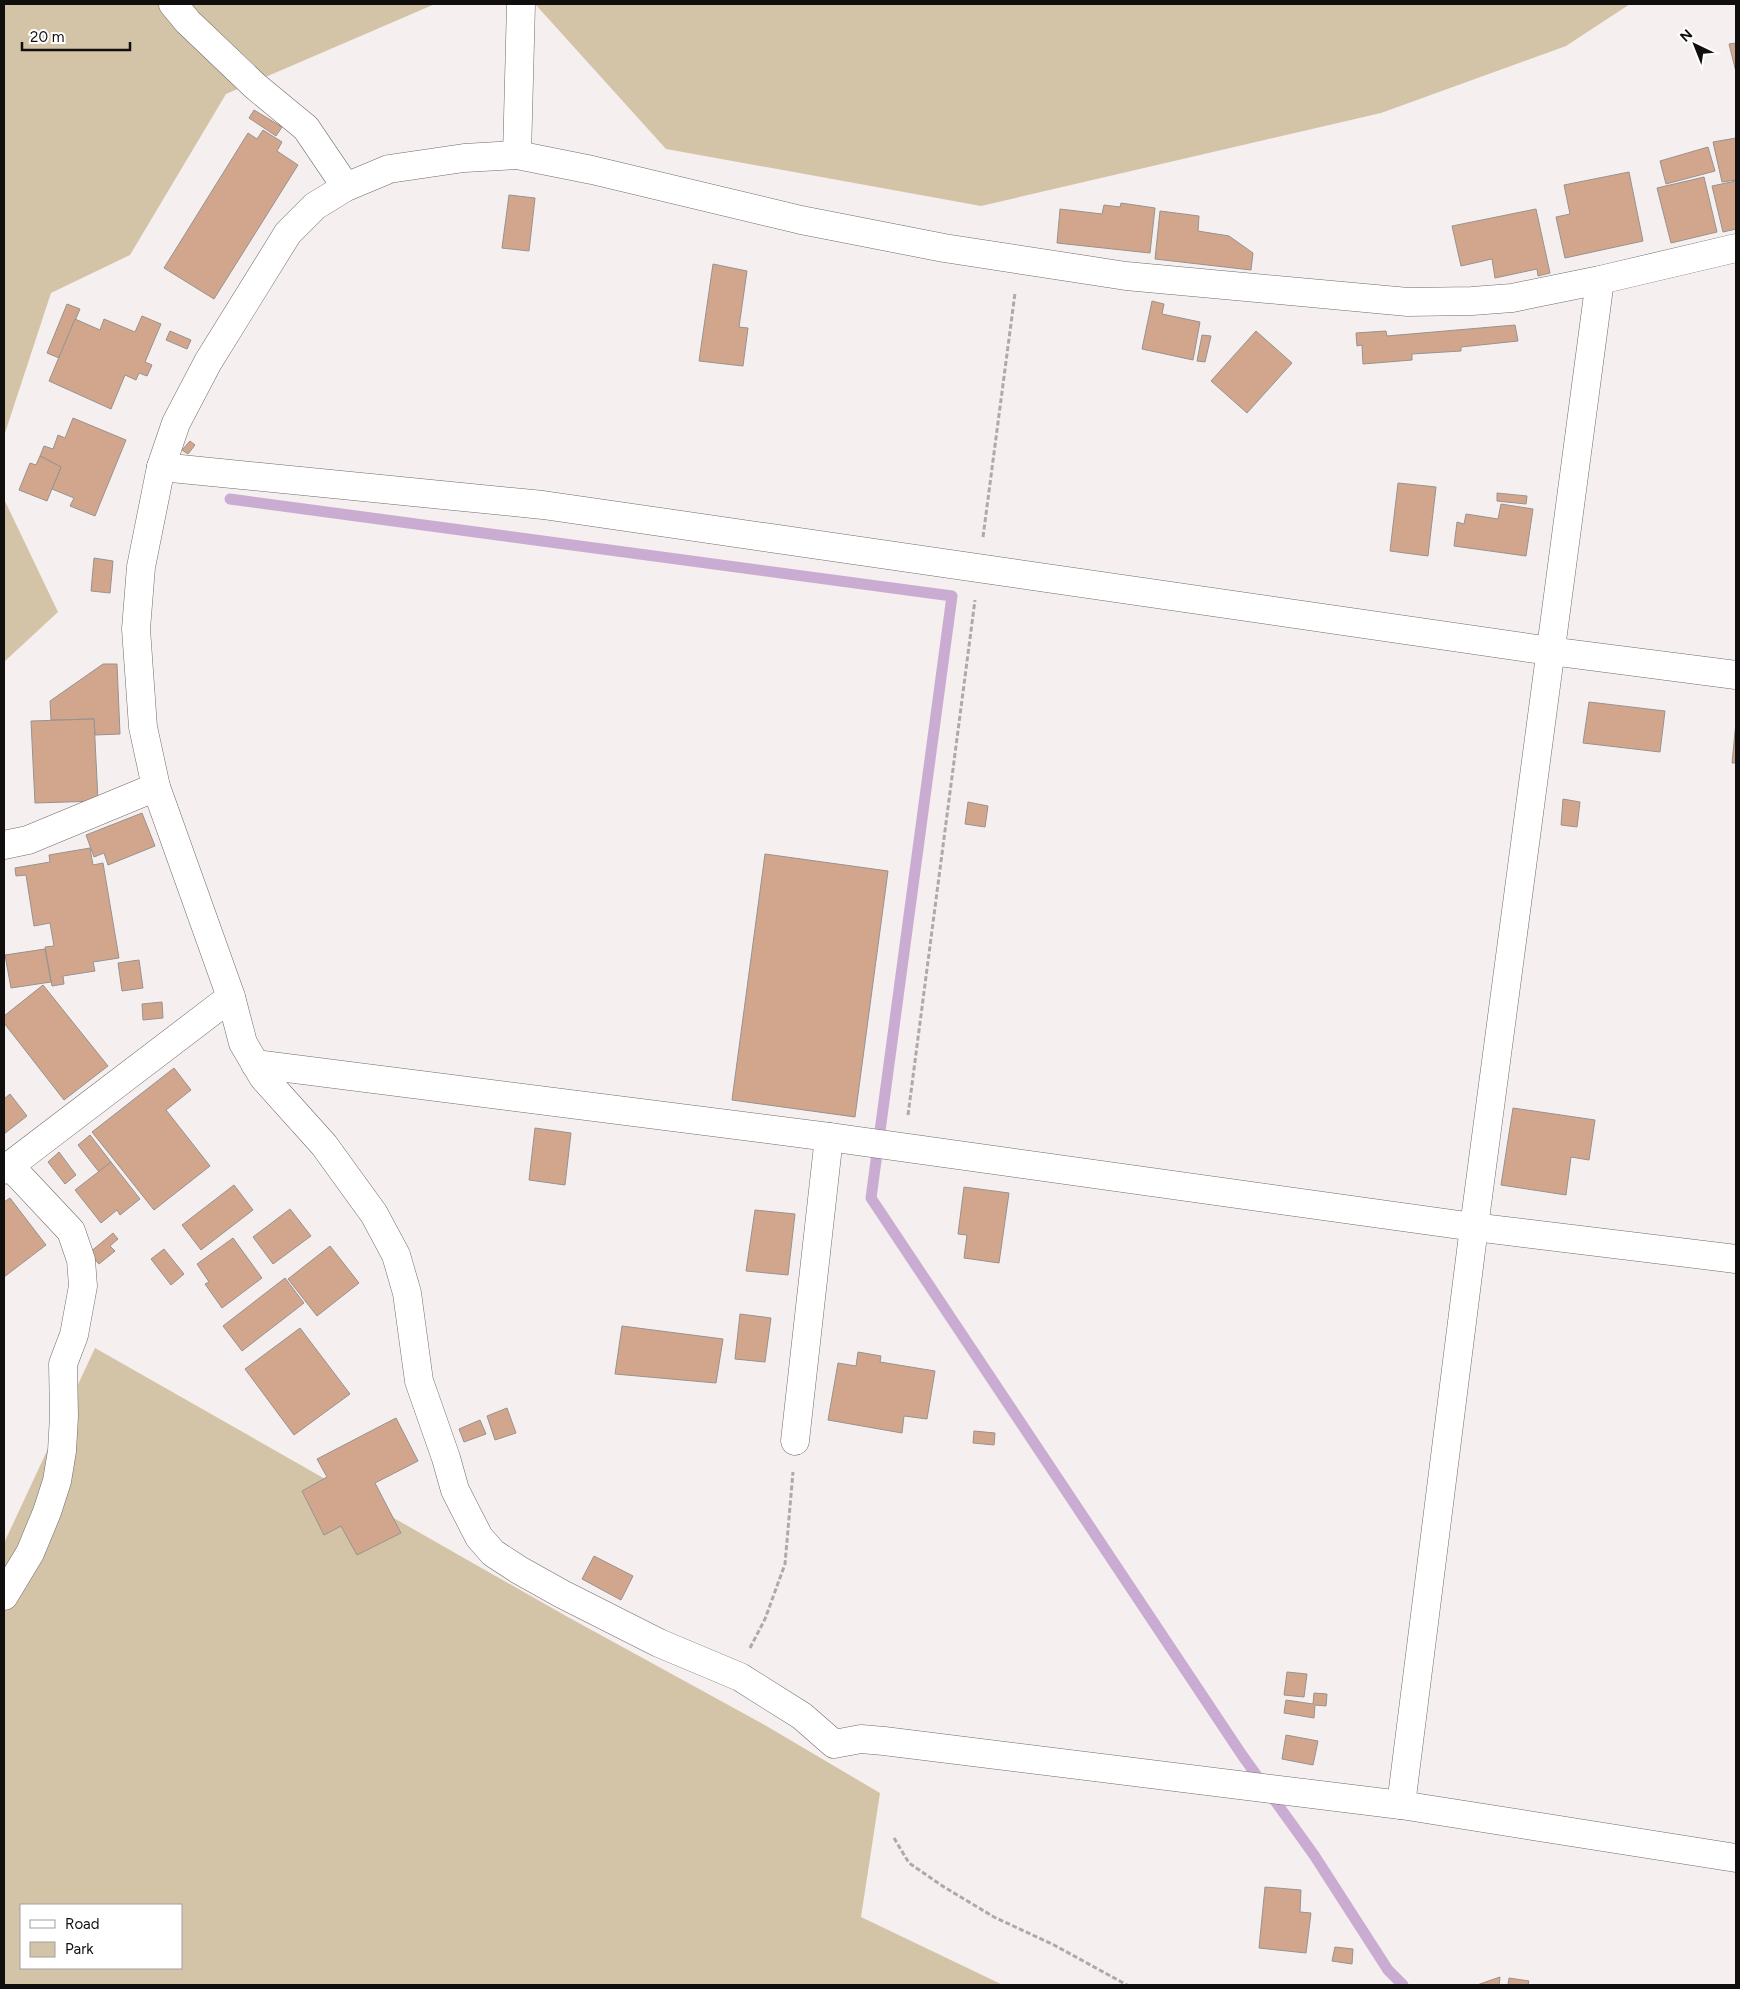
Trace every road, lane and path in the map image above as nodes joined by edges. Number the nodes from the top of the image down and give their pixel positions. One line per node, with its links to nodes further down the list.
1 (173, 4): 4 (street)
2 (521, 4): 3 (street)
3 (517, 156): 4 (street); 6 (street)
4 (346, 186): 8 (street)
5 (1736, 248): 7 (street)
6 (1019, 259): 7 (street); 9 (path)
7 (1600, 280): 10 (street)
8 (161, 467): 9 (street); 12 (street)
9 (979, 568): 10 (street); 17 (path)
10 (1550, 651): 11 (street); 19 (street)
11 (1736, 675)
12 (156, 787): 13 (street); 14 (street)
13 (4, 845)
14 (232, 998): 15 (street); 18 (street)
15 (255, 1064): 16 (street); 23 (street)
16 (829, 1137): 17 (street); 21 (street)
17 (904, 1147): 19 (street)
18 (7, 1168): 22 (street)
19 (1474, 1227): 20 (street); 24 (street)
20 (1736, 1259)
21 (795, 1441): 23 (path)
22 (4, 1596)
23 (740, 1677): 24 (street)
24 (1400, 1805): 26 (street)
25 (894, 1838): 27 (path)
26 (1736, 1858)
27 (1127, 1985)

